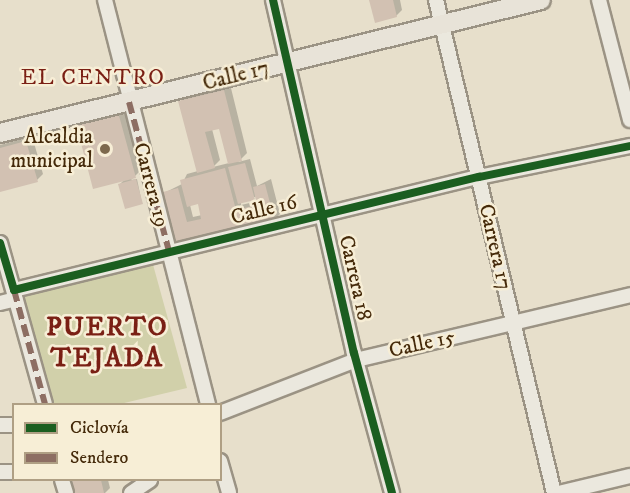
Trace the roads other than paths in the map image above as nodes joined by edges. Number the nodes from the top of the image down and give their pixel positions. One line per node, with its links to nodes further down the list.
1 (105, 0): 8 (street, Carrera 19)
2 (273, 0): 7 (street, Carrera 18)
3 (436, 0): 6 (street, Carrera 17)
4 (541, 0): 6 (main road, Calle 17)
5 (599, 0): 9 (street)
6 (441, 25): 7 (main road, Calle 17); 12 (street, Carrera 17)
7 (286, 63): 8 (main road, Calle 17); 13 (street, Carrera 18)
8 (129, 102): 10 (main road, Calle 17); 15 (street, Carrera 19)
9 (630, 120)
10 (0, 133)
11 (630, 146): 12 (street, Calle 16)
12 (478, 177): 13 (street, Calle 16); 19 (street, Carrera 17)
13 (321, 214): 15 (street, Calle 16); 20 (street, Carrera 18)
14 (0, 243): 16 (street)
15 (169, 251): 16 (street, Calle 16); 22 (street, Carrera 19)
16 (15, 294): 18 (street, Calle 16); 21 (street)
17 (630, 295): 19 (street, Calle 15)
18 (0, 303)
19 (513, 322): 20 (street, Calle 15); 30 (street, Carrera 17)
20 (356, 360): 23 (street, Calle 15); 29 (street, Carrera 18)
21 (44, 403)
22 (207, 403)
23 (222, 412)
24 (222, 468): 28 (street)
25 (630, 476): 31 (street)
26 (149, 481): 27 (street)
27 (131, 493)
28 (229, 493)
29 (392, 493)
30 (554, 493)
31 (559, 493)

